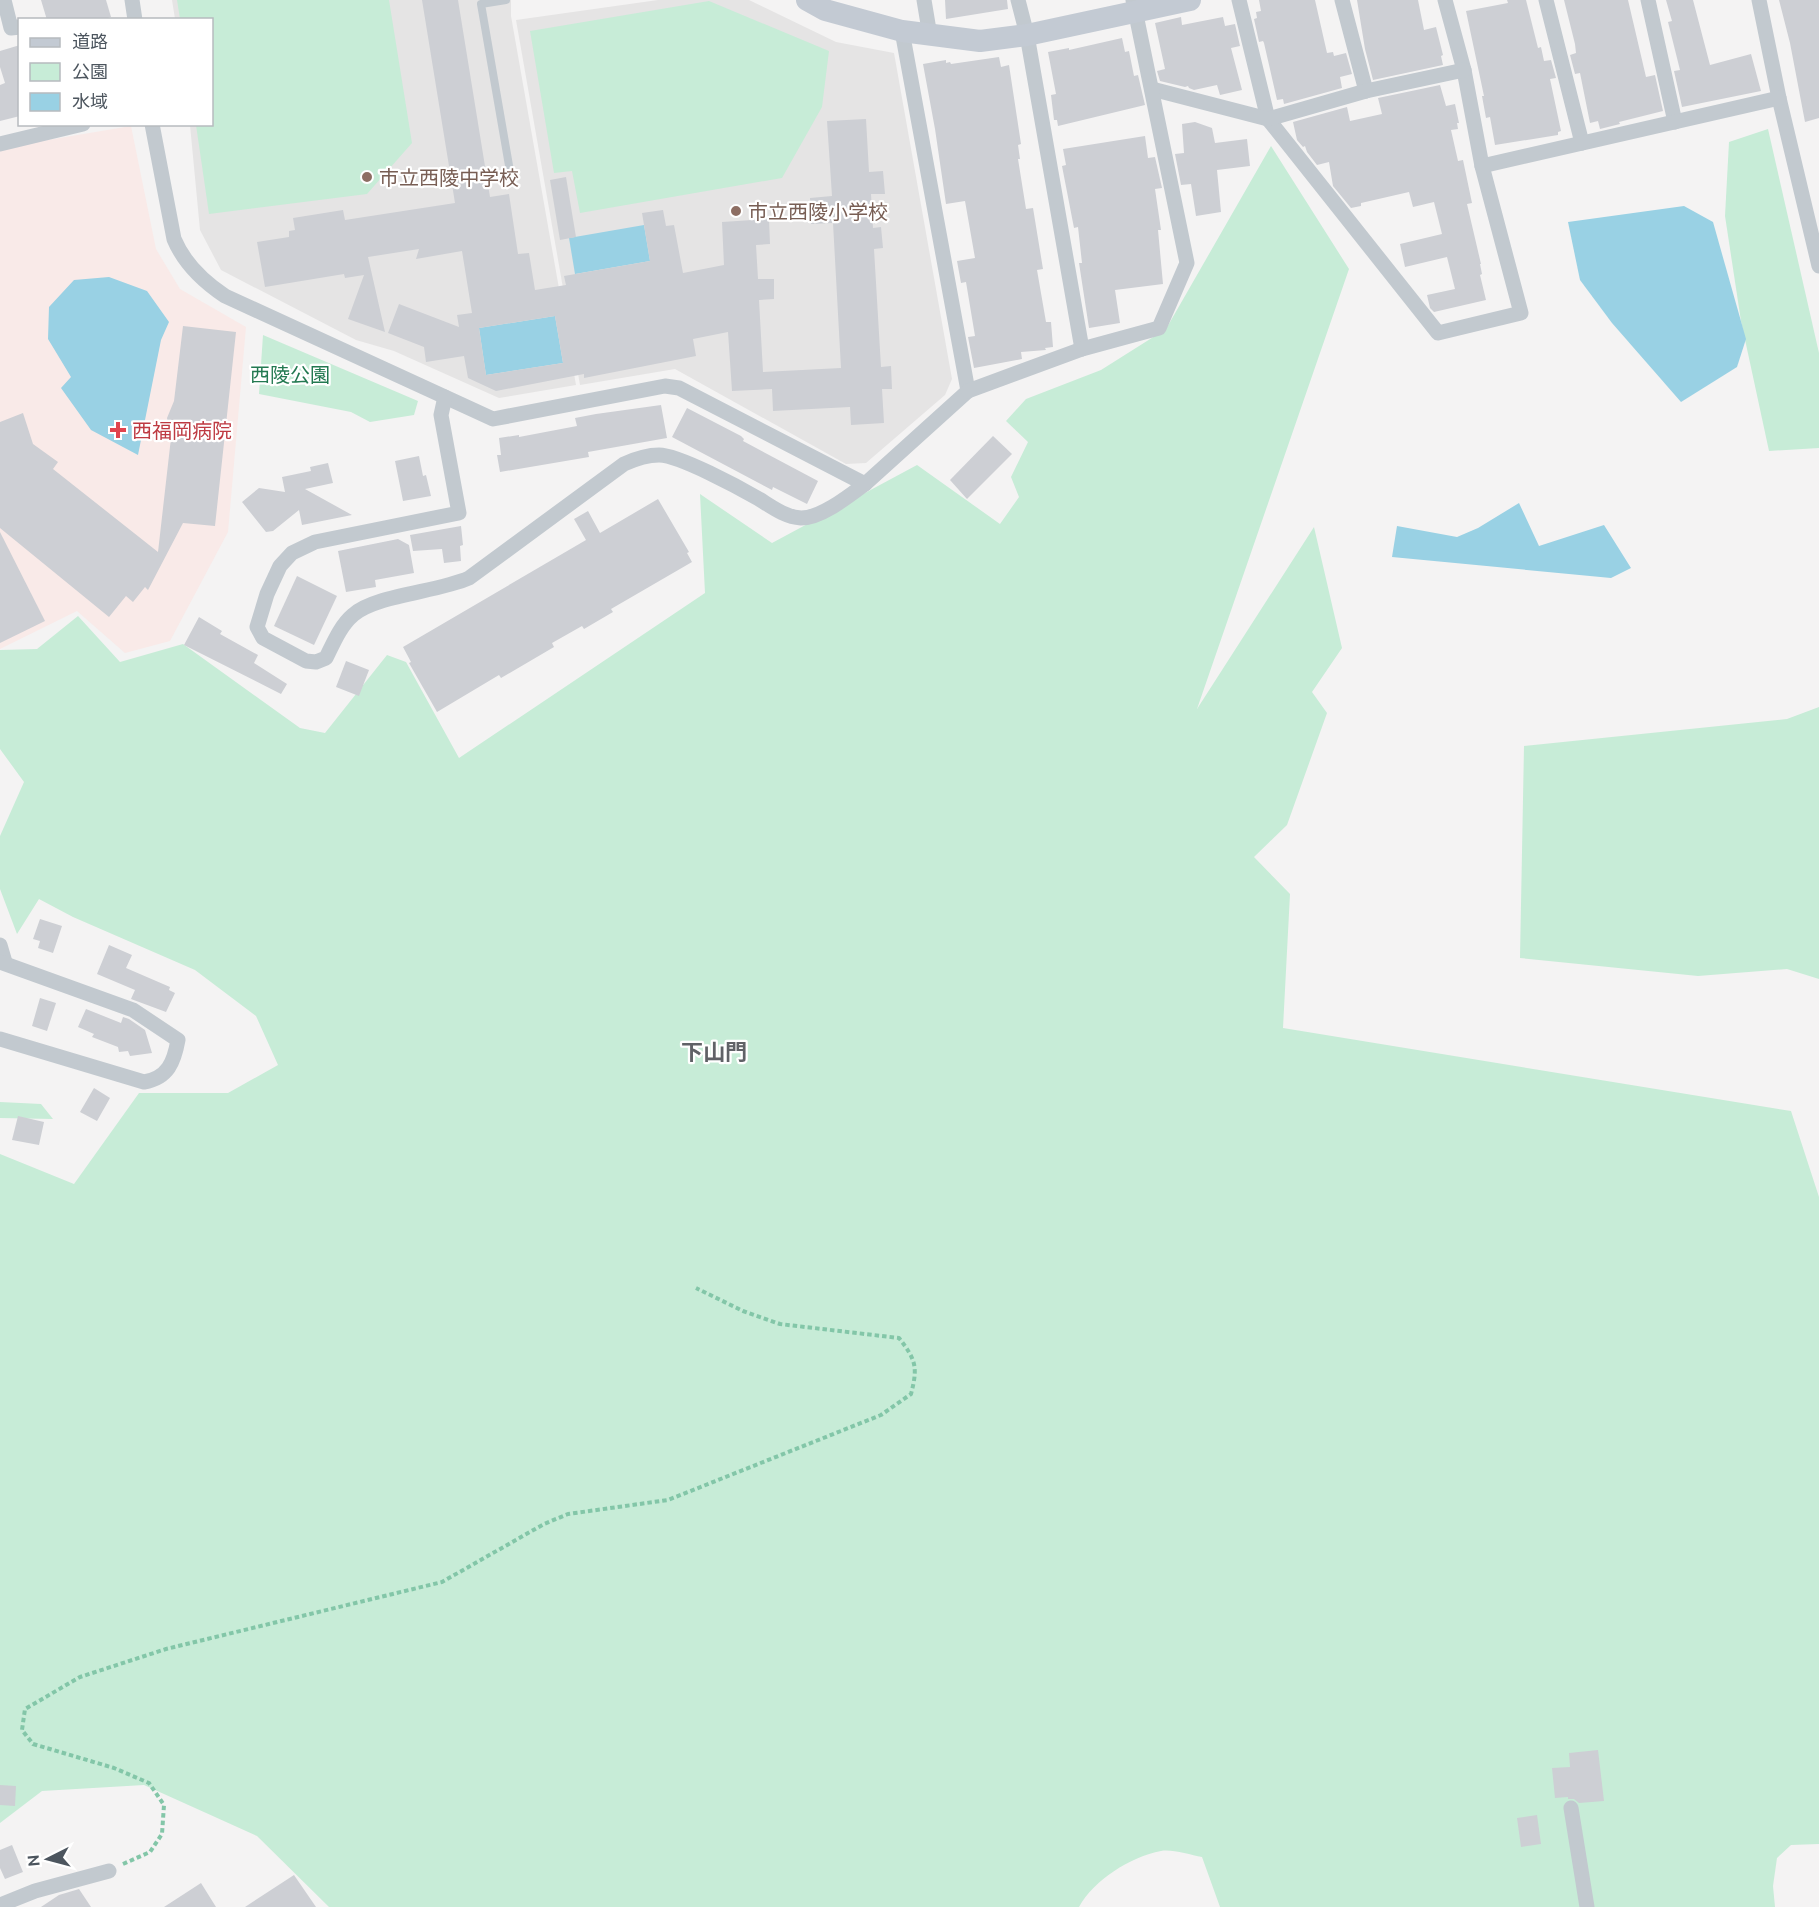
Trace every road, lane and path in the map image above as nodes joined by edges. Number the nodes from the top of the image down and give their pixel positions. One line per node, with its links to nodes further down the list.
1 (4, 0): 16 (street)
2 (132, 0): 15 (street)
3 (506, 0): 31 (lane)
4 (807, 0): 17 (street)
5 (924, 0): 19 (street)
6 (1018, 0): 18 (street)
7 (1190, 0): 14 (street)
8 (1239, 0): 24 (street)
9 (1342, 0): 22 (street)
10 (1445, 0): 20 (street)
11 (1546, 0): 28 (street)
12 (1648, 0): 25 (street)
13 (1759, 0): 23 (street)
14 (1134, 6): 18 (street); 21 (street)
15 (135, 18)
16 (18, 27)
17 (902, 31): 19 (street); 35 (street)
18 (1027, 35): 19 (street); 34 (street)
19 (930, 36)
20 (1464, 70): 22 (street); 30 (street)
21 (1152, 88): 24 (street); 34 (street)
22 (1366, 91): 24 (street)
23 (1779, 98): 25 (street); 32 (street)
24 (1268, 119): 30 (street)
25 (1675, 122): 28 (street)
26 (152, 126): 36 (street)
27 (61, 127): 29 (street)
28 (1582, 143): 30 (street)
29 (0, 144)
30 (1482, 166)
31 (511, 177)
32 (1817, 247): 33 (street)
33 (1819, 266)
34 (1082, 349): 35 (street)
35 (968, 391): 37 (street)
36 (446, 398): 37 (street); 37 (street)
37 (865, 484)
38 (0, 945): 39 (street)
39 (3, 962): 40 (street)
40 (0, 1040)
41 (696, 1288): 43 (path)
42 (1570, 1808): 45 (street)
43 (109, 1870): 44 (street)
44 (0, 1905)
45 (1587, 1907)

